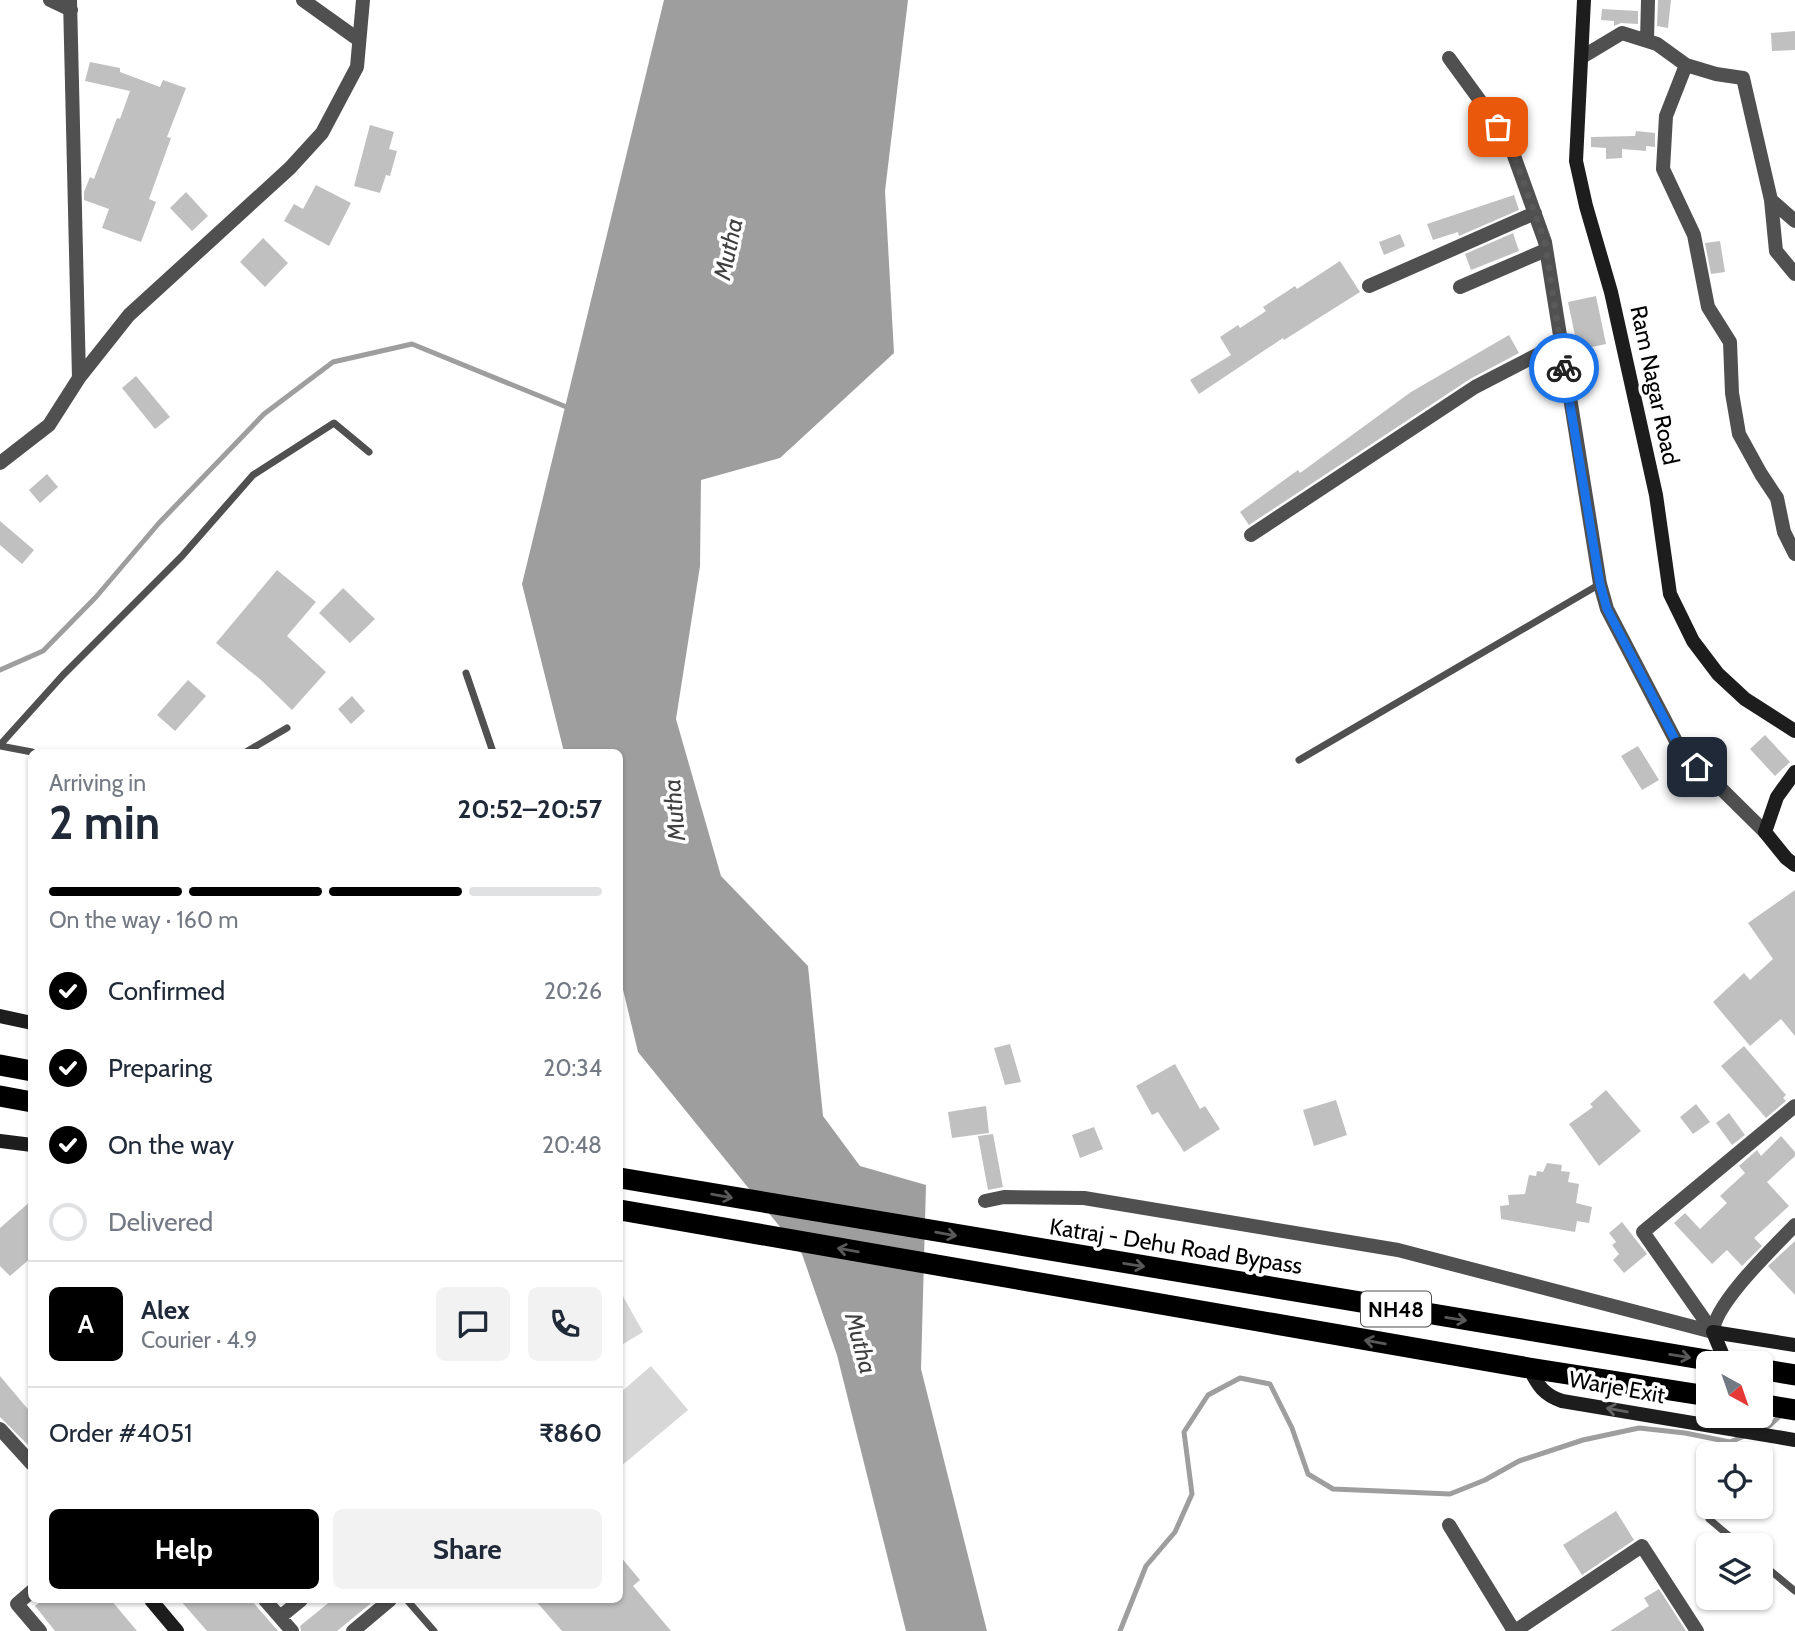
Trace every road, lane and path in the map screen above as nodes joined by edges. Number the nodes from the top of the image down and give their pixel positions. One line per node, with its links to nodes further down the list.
1 (50, 0): 6 (street)
2 (303, 0): 7 (street)
3 (363, 0): 7 (street)
4 (1584, 0): 9 (street, Ram Nagar Road)
5 (1648, 0): 8 (street)
6 (70, 5): 20 (street)
7 (359, 40): 20 (street)
8 (1647, 41): 9 (street); 11 (street)
9 (1582, 57): 28 (street, Ram Nagar Road)
10 (1449, 58): 13 (street)
11 (1686, 65): 12 (street); 24 (street)
12 (1771, 200): 14 (street); 16 (street)
13 (1535, 213): 15 (street); 17 (street)
14 (1795, 220)
15 (1546, 250): 18 (street); 19 (street)
16 (1795, 274)
17 (1369, 286)
18 (1460, 287)
19 (1560, 343): 23 (street); 25 (street)
20 (79, 378): 22 (street)
21 (369, 453): 29 (lane)
22 (0, 463)
23 (1251, 535)
24 (1795, 554)
25 (1600, 584): 33 (lane); 35 (street)
26 (466, 673): 31 (lane)
27 (287, 728): 30 (lane)
28 (1795, 731)
29 (0, 745): 32 (lane)
30 (251, 749)
31 (492, 749)
32 (28, 751)
33 (1299, 760)
34 (1795, 772): 35 (street)
35 (1765, 832): 36 (street)
36 (1795, 865)
37 (0, 1016): 38 (street)
38 (28, 1022)
39 (0, 1065): 40 (highway)
40 (28, 1070)
41 (0, 1096): 42 (highway)
42 (28, 1101)
43 (1795, 1106): 50 (street)
44 (0, 1141): 45 (street)
45 (28, 1144)
46 (623, 1179): 53 (highway, Katraj - Dehu Road Bypass / NH48, one-way to 53)
47 (985, 1201): 50 (street)
48 (623, 1211): 54 (highway, NH48, one-way to 48)
49 (1795, 1225): 50 (street)
50 (1713, 1332): 51 (street); 52 (street)
51 (1795, 1345)
52 (1720, 1351)
53 (1696, 1358)
54 (1530, 1368): 57 (highway, NH48); 61 (street, Warje Exit, one-way to 54)
55 (1773, 1371): 56 (highway)
56 (1795, 1375)
57 (1696, 1394)
58 (1773, 1406): 59 (highway)
59 (1795, 1409)
60 (0, 1429): 62 (street)
61 (1788, 1439)
62 (28, 1460)
63 (1709, 1519): 65 (lane)
64 (1449, 1525): 80 (street)
65 (1726, 1533)
66 (1773, 1573): 67 (lane)
67 (1795, 1591)
68 (28, 1594): 75 (street)
69 (153, 1603): 76 (street)
70 (268, 1603): 74 (street)
71 (297, 1603): 74 (street)
72 (386, 1603): 78 (street)
73 (410, 1603): 79 (lane)
74 (280, 1617): 77 (street)
75 (40, 1631)
76 (177, 1631)
77 (292, 1631)
78 (353, 1631)
79 (434, 1631)
80 (1514, 1631): 81 (street)
81 (1697, 1631)

